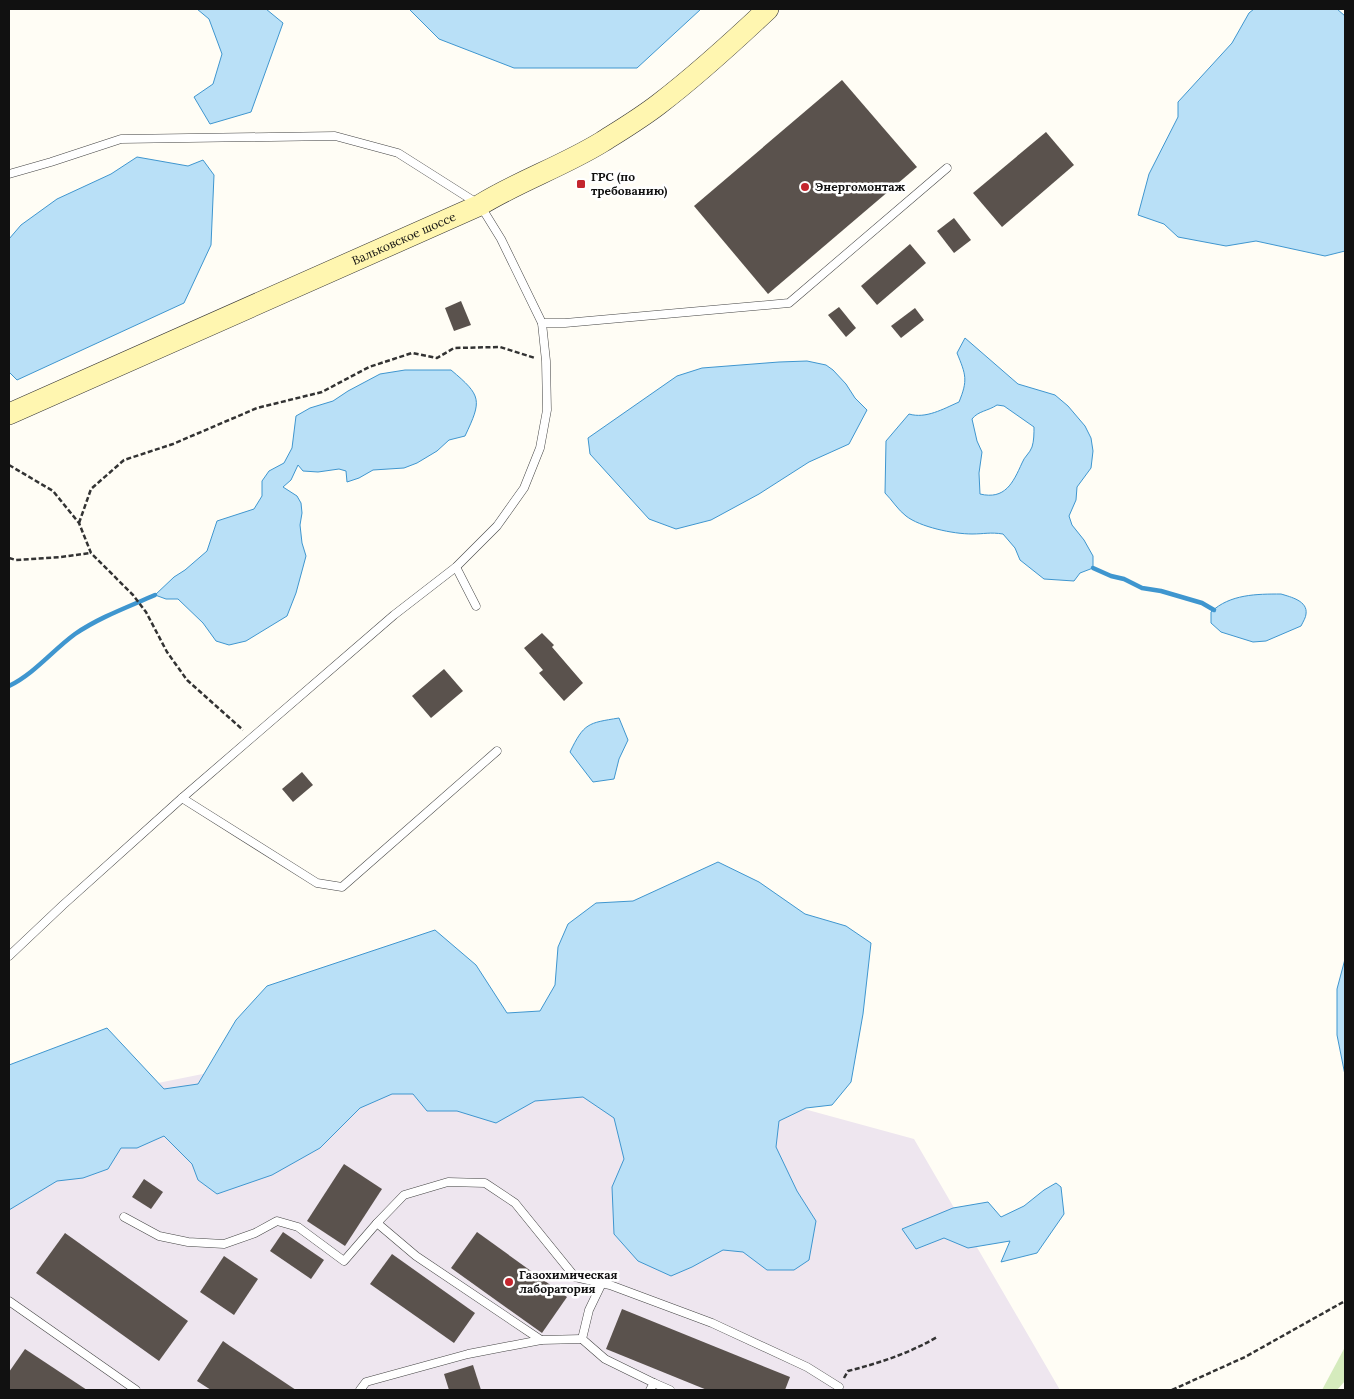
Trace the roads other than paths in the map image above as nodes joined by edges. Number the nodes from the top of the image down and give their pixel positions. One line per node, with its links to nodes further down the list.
1 (768, 9): 4 (main road, Вальковское шоссе)
2 (947, 168): 5 (lane)
3 (9, 174): 4 (lane)
4 (480, 205): 5 (lane); 6 (main road, Вальковское шоссе)
5 (542, 322): 7 (lane)
6 (9, 414)
7 (456, 567): 8 (lane); 10 (lane)
8 (476, 606)
9 (497, 751): 10 (lane)
10 (182, 798): 11 (lane)
11 (9, 956)
12 (124, 1217): 13 (lane)
13 (378, 1223): 14 (lane); 17 (lane)
14 (602, 1283): 16 (lane); 19 (lane)
15 (9, 1302): 20 (lane)
16 (582, 1339): 17 (lane); 18 (lane)
17 (541, 1340): 21 (lane)
18 (652, 1387): 22 (lane)
19 (839, 1388)
20 (136, 1390)
21 (360, 1390)
22 (670, 1390)

